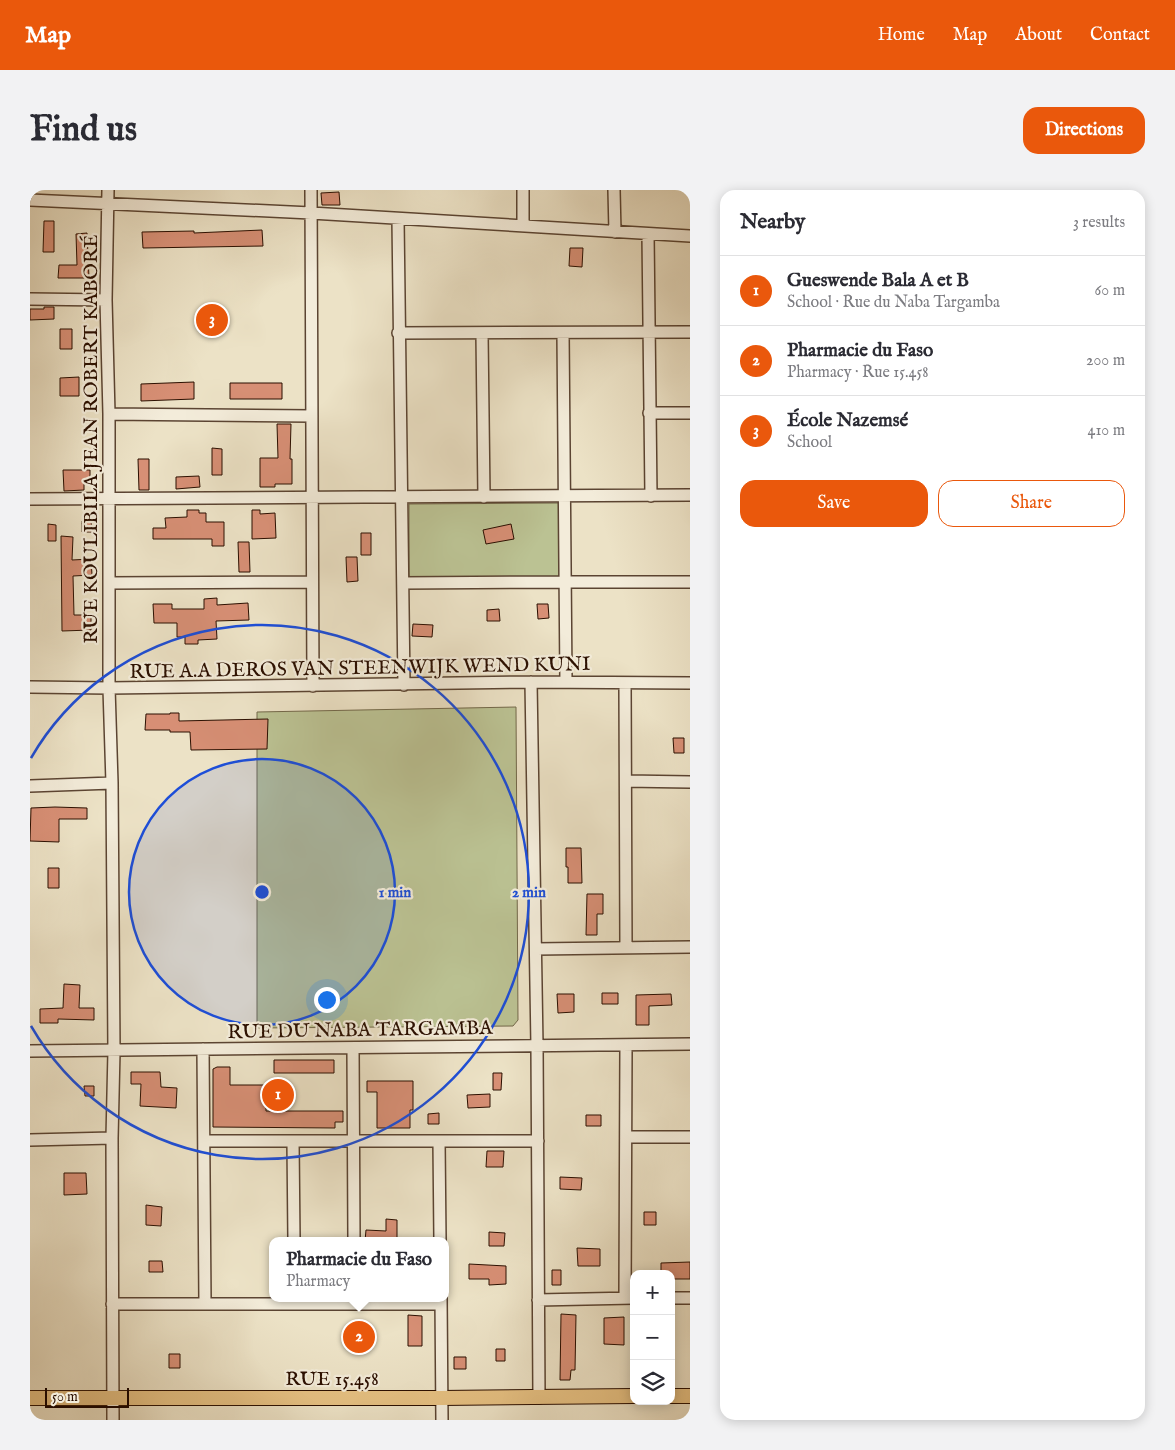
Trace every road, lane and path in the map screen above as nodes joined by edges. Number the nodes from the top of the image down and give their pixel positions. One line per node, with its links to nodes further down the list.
1 (108, 190): 6 (street, RUE KOULIBILA JEAN ROBERT KABORÉ)
2 (311, 190): 7 (street)
3 (523, 190): 9 (street)
4 (614, 190): 10 (street)
5 (30, 200): 6 (street)
6 (108, 203): 7 (street); 14 (street, RUE KOULIBILA JEAN ROBERT KABORÉ)
7 (311, 213): 8 (street); 23 (street)
8 (398, 219): 9 (street); 16 (street)
9 (524, 226): 10 (street)
10 (614, 232): 11 (street)
11 (648, 234): 12 (street); 18 (street)
12 (690, 236)
13 (30, 299): 14 (street)
14 (106, 300): 22 (street, RUE KOULIBILA JEAN ROBERT KABORÉ)
15 (690, 332): 18 (street)
16 (398, 333): 19 (street); 30 (street)
17 (563, 333): 18 (street); 19 (street); 26 (street)
18 (649, 333): 20 (street)
19 (482, 334): 25 (street)
20 (649, 413): 21 (street); 27 (street)
21 (690, 413)
22 (109, 414): 23 (street); 28 (street, RUE KOULIBILA JEAN ROBERT KABORÉ)
23 (312, 416): 29 (street)
24 (690, 495): 27 (street)
25 (484, 496): 26 (street); 30 (street)
26 (565, 496): 27 (street); 33 (street)
27 (651, 496)
28 (109, 498): 29 (street); 31 (street); 35 (street, RUE KOULIBILA JEAN ROBERT KABORÉ)
29 (312, 498): 30 (street); 32 (street)
30 (401, 498): 36 (street)
31 (30, 499)
32 (312, 582): 35 (street); 42 (street)
33 (565, 582): 34 (street); 36 (street); 38 (street)
34 (690, 582)
35 (109, 583): 44 (street, RUE KOULIBILA JEAN ROBERT KABORÉ)
36 (403, 583): 41 (street)
37 (531, 682): 38 (street, RUE A.A DEROS VAN STEENWIJK WEND KUNI); 41 (street, RUE A.A DEROS VAN STEENWIJK WEND KUNI); 51 (street)
38 (566, 682): 39 (street, RUE A.A DEROS VAN STEENWIJK WEND KUNI)
39 (625, 683): 40 (street, RUE A.A DEROS VAN STEENWIJK WEND KUNI); 45 (street)
40 (690, 683)
41 (404, 685): 42 (street, RUE A.A DEROS VAN STEENWIJK WEND KUNI)
42 (313, 686): 44 (street, RUE A.A DEROS VAN STEENWIJK WEND KUNI)
43 (30, 687): 44 (street, RUE A.A DEROS VAN STEENWIJK WEND KUNI)
44 (109, 688): 47 (street, RUE KOULIBILA JEAN ROBERT KABORÉ)
45 (626, 781): 46 (street); 49 (street)
46 (690, 782)
47 (112, 783): 48 (street); 57 (street, RUE KOULIBILA JEAN ROBERT KABORÉ)
48 (30, 786)
49 (626, 947): 50 (street); 51 (street)
50 (690, 947)
51 (536, 949): 54 (street)
52 (690, 1044): 53 (street, RUE DU NABA TARGAMBA)
53 (626, 1045): 54 (street, RUE DU NABA TARGAMBA); 59 (street)
54 (537, 1046): 55 (street, RUE DU NABA TARGAMBA); 67 (street)
55 (353, 1048): 56 (street, RUE DU NABA TARGAMBA); 65 (street)
56 (204, 1049): 57 (street, RUE DU NABA TARGAMBA); 63 (street)
57 (114, 1050): 58 (street, RUE DU NABA TARGAMBA); 61 (street, RUE KOULIBILA JEAN ROBERT KABORÉ)
58 (30, 1051)
59 (626, 1137): 60 (street); 71 (street)
60 (690, 1137)
61 (112, 1138): 62 (street); 78 (street, RUE KOULIBILA JEAN ROBERT KABORÉ)
62 (30, 1140)
63 (205, 1141): 64 (street); 77 (street)
64 (294, 1141): 65 (street); 68 (street)
65 (353, 1141): 66 (street); 69 (street)
66 (439, 1141): 67 (street); 70 (street)
67 (538, 1141): 74 (street)
68 (294, 1237)
69 (354, 1237)
70 (440, 1237)
71 (630, 1298): 74 (street)
72 (675, 1298): 73 (street)
73 (690, 1298)
74 (538, 1300): 85 (street)
75 (269, 1302): 77 (street)
76 (441, 1302): 84 (street)
77 (206, 1303): 78 (street)
78 (112, 1304): 83 (street, RUE KOULIBILA JEAN ROBERT KABORÉ)
79 (630, 1396): 85 (main road, RUE 15.458)
80 (675, 1396): 81 (main road)
81 (690, 1396)
82 (30, 1398): 83 (main road, RUE 15.458)
83 (113, 1398): 84 (main road, RUE 15.458); 86 (street, RUE KOULIBILA JEAN ROBERT KABORÉ)
84 (441, 1398): 85 (main road, RUE 15.458); 87 (street)
85 (539, 1398)
86 (113, 1420)
87 (442, 1420)

